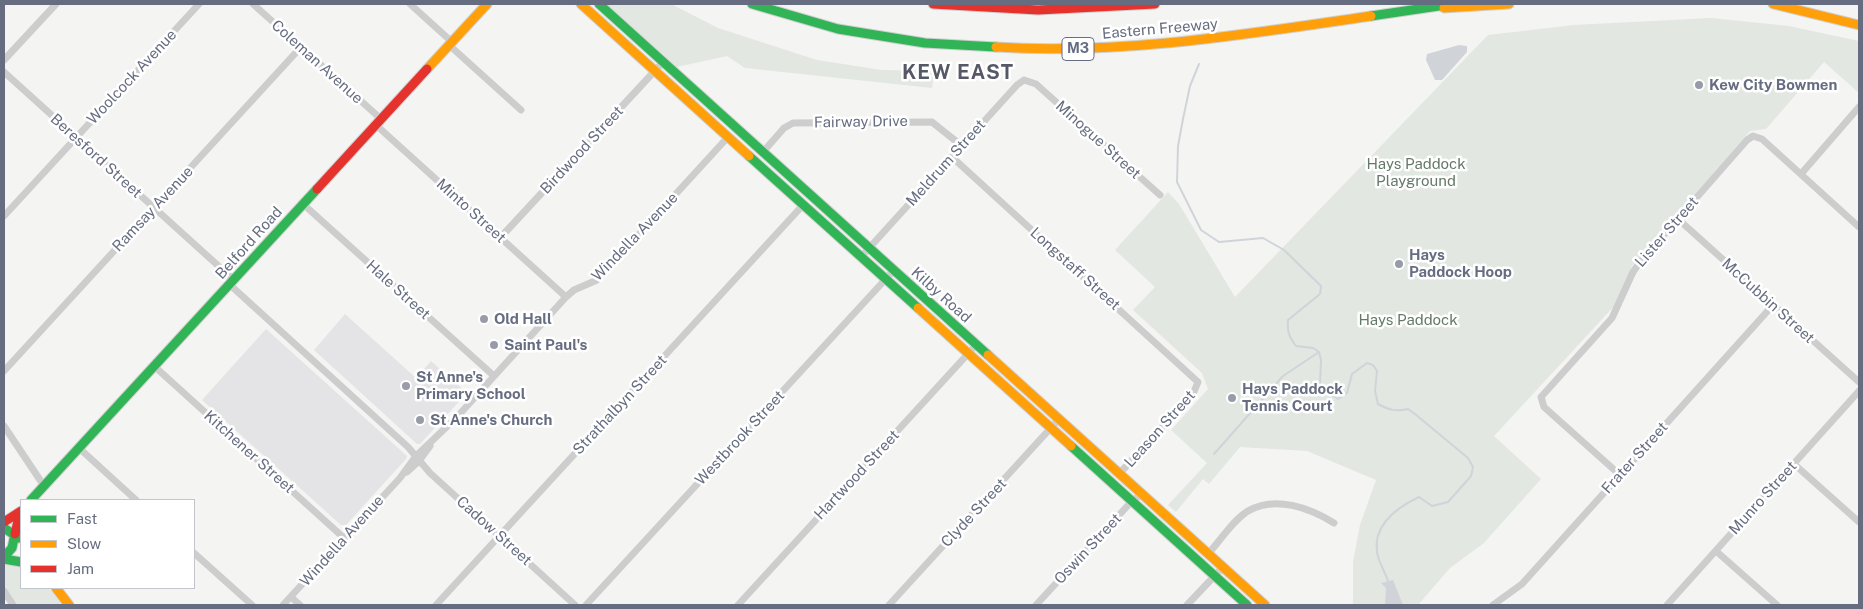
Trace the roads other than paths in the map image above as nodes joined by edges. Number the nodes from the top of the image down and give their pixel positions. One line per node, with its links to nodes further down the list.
1 (56, 4): 18 (street)
2 (199, 4): 26 (street, Woolcock Avenue)
3 (254, 4): 17 (street, Coleman Avenue)
4 (410, 4): 16 (street)
5 (487, 4): 16 (main road, Belford Road)
6 (581, 4): 20 (main road, Kilby Road)
7 (599, 4): 19 (main road, Kilby Road)
8 (752, 4): 14 (main road, Eastern Freeway / M3)
9 (933, 4): 10 (main road, Eastern Freeway)
10 (1155, 4)
11 (1452, 4): 14 (main road, Eastern Freeway / M3)
12 (1509, 4): 14 (main road)
13 (1773, 4): 15 (main road)
14 (1406, 10)
15 (1859, 24)
16 (450, 44): 24 (street); 25 (main road, Belford Road)
17 (301, 47): 25 (street, Coleman Avenue); 35 (street, Ramsay Avenue)
18 (4, 60)
19 (663, 62): 20 (street, Birdwood Street); 29 (main road, Kilby Road)
20 (655, 71): 27 (main road, Kilby Road); 39 (street, Birdwood Street)
21 (4, 72): 26 (street, Beresford Street)
22 (1036, 84): 28 (street, Meldrum Street); 32 (street, Minogue Street)
23 (1859, 108): 31 (street)
24 (520, 110)
25 (378, 122): 33 (main road, Belford Road); 39 (street, Minto Street)
26 (76, 137): 35 (street, Beresford Street); 36 (street, Woolcock Avenue)
27 (728, 137): 34 (main road, Kilby Road); 45 (street, Windella Avenue)
28 (962, 146): 29 (street, Fairway Drive); 30 (street, Meldrum Street)
29 (763, 152): 40 (main road, Kilby Road)
30 (952, 157): 40 (street, Meldrum Street); 52 (street, Longstaff Street)
31 (1801, 174): 37 (street, Lister Street); 38 (street)
32 (1160, 195)
33 (303, 204): 44 (main road, Belford Road); 51 (street, Hale Street)
34 (804, 204): 41 (main road, Kilby Road); 75 (street, Strathalbyn Street)
35 (154, 208): 44 (street, Beresford Street); 50 (street, Ramsay Avenue)
36 (4, 216)
37 (1678, 219): 46 (street, McCubbin Street); 62 (street, Lister Street)
38 (1859, 227)
39 (500, 238): 45 (street, Minto Street)
40 (868, 247): 41 (street, Meldrum Street); 42 (main road, Kilby Road)
41 (861, 257): 43 (main road, Kilby Road)
42 (894, 270): 43 (street, Westbrook Street); 47 (main road, Kilby Road)
43 (886, 279): 48 (main road, Kilby Road); 94 (street, Westbrook Street)
44 (231, 282): 49 (main road, Belford Road); 59 (street, Beresford Street)
45 (566, 297): 51 (street, Windella Avenue)
46 (1773, 304): 53 (street, McCubbin Street); 62 (street, Frater Street)
47 (976, 345): 48 (street, Hartwood Street); 55 (main road, Kilby Road)
48 (968, 354): 57 (main road, Kilby Road); 95 (street, Hartwood Street)
49 (154, 366): 58 (main road, Belford Road); 76 (street, Kitchener Street)
50 (4, 371)
51 (494, 376): 59 (street, Windella Avenue)
52 (1198, 382): 61 (street, Leason Street)
53 (1859, 382)
54 (1859, 391): 60 (street, Munro Street)
55 (1058, 420): 57 (street, Clyde Street); 61 (main road, Kilby Road)
56 (4, 426): 63 (street)
57 (1051, 429): 67 (main road, Kilby Road); 96 (street, Clyde Street)
58 (79, 448): 63 (main road, Belford Road); 66 (street)
59 (418, 459): 75 (street, Cadow Street); 76 (street, Windella Avenue)
60 (1794, 464): 71 (street); 77 (street, Munro Street)
61 (1119, 474): 64 (main road, Kilby Road)
62 (1620, 475): 101 (street, Frater Street)
63 (44, 486): 65 (main road, Belford Road)
64 (1142, 494): 67 (street, Oswin Street); 79 (main road, Kilby Road)
65 (32, 499)
66 (135, 499)
67 (1132, 502): 83 (main road, Kilby Road); 97 (street, Oswin Street)
68 (20, 512): 70 (main road)
69 (20, 517): 74 (main road)
70 (4, 522)
71 (1859, 522)
72 (1334, 523): 79 (street)
73 (4, 528): 74 (main road)
74 (17, 536): 80 (main road)
75 (499, 536): 92 (street, Strathalbyn Street); 93 (street, Cadow Street)
76 (344, 538): 86 (street, Windella Avenue)
77 (1716, 551): 102 (street, Munro Street); 103 (street)
78 (195, 554): 89 (street)
79 (1208, 554): 82 (main road, Kilby Road)
80 (4, 558): 81 (main road)
81 (20, 562)
82 (1223, 567): 83 (street); 100 (main road, Kilby Road)
83 (1214, 576): 98 (street); 99 (main road, Kilby Road)
84 (57, 589): 88 (main road)
85 (4, 591): 87 (street)
86 (291, 597): 90 (street, Windella Avenue); 91 (street)
87 (13, 605)
88 (69, 605)
89 (252, 605)
90 (283, 605)
91 (300, 605)
92 (436, 605)
93 (575, 605)
94 (586, 605)
95 (738, 605)
96 (889, 605)
97 (1036, 605)
98 (1188, 605)
99 (1247, 605)
100 (1265, 605)
101 (1493, 605)
102 (1667, 605)
103 (1777, 605)

